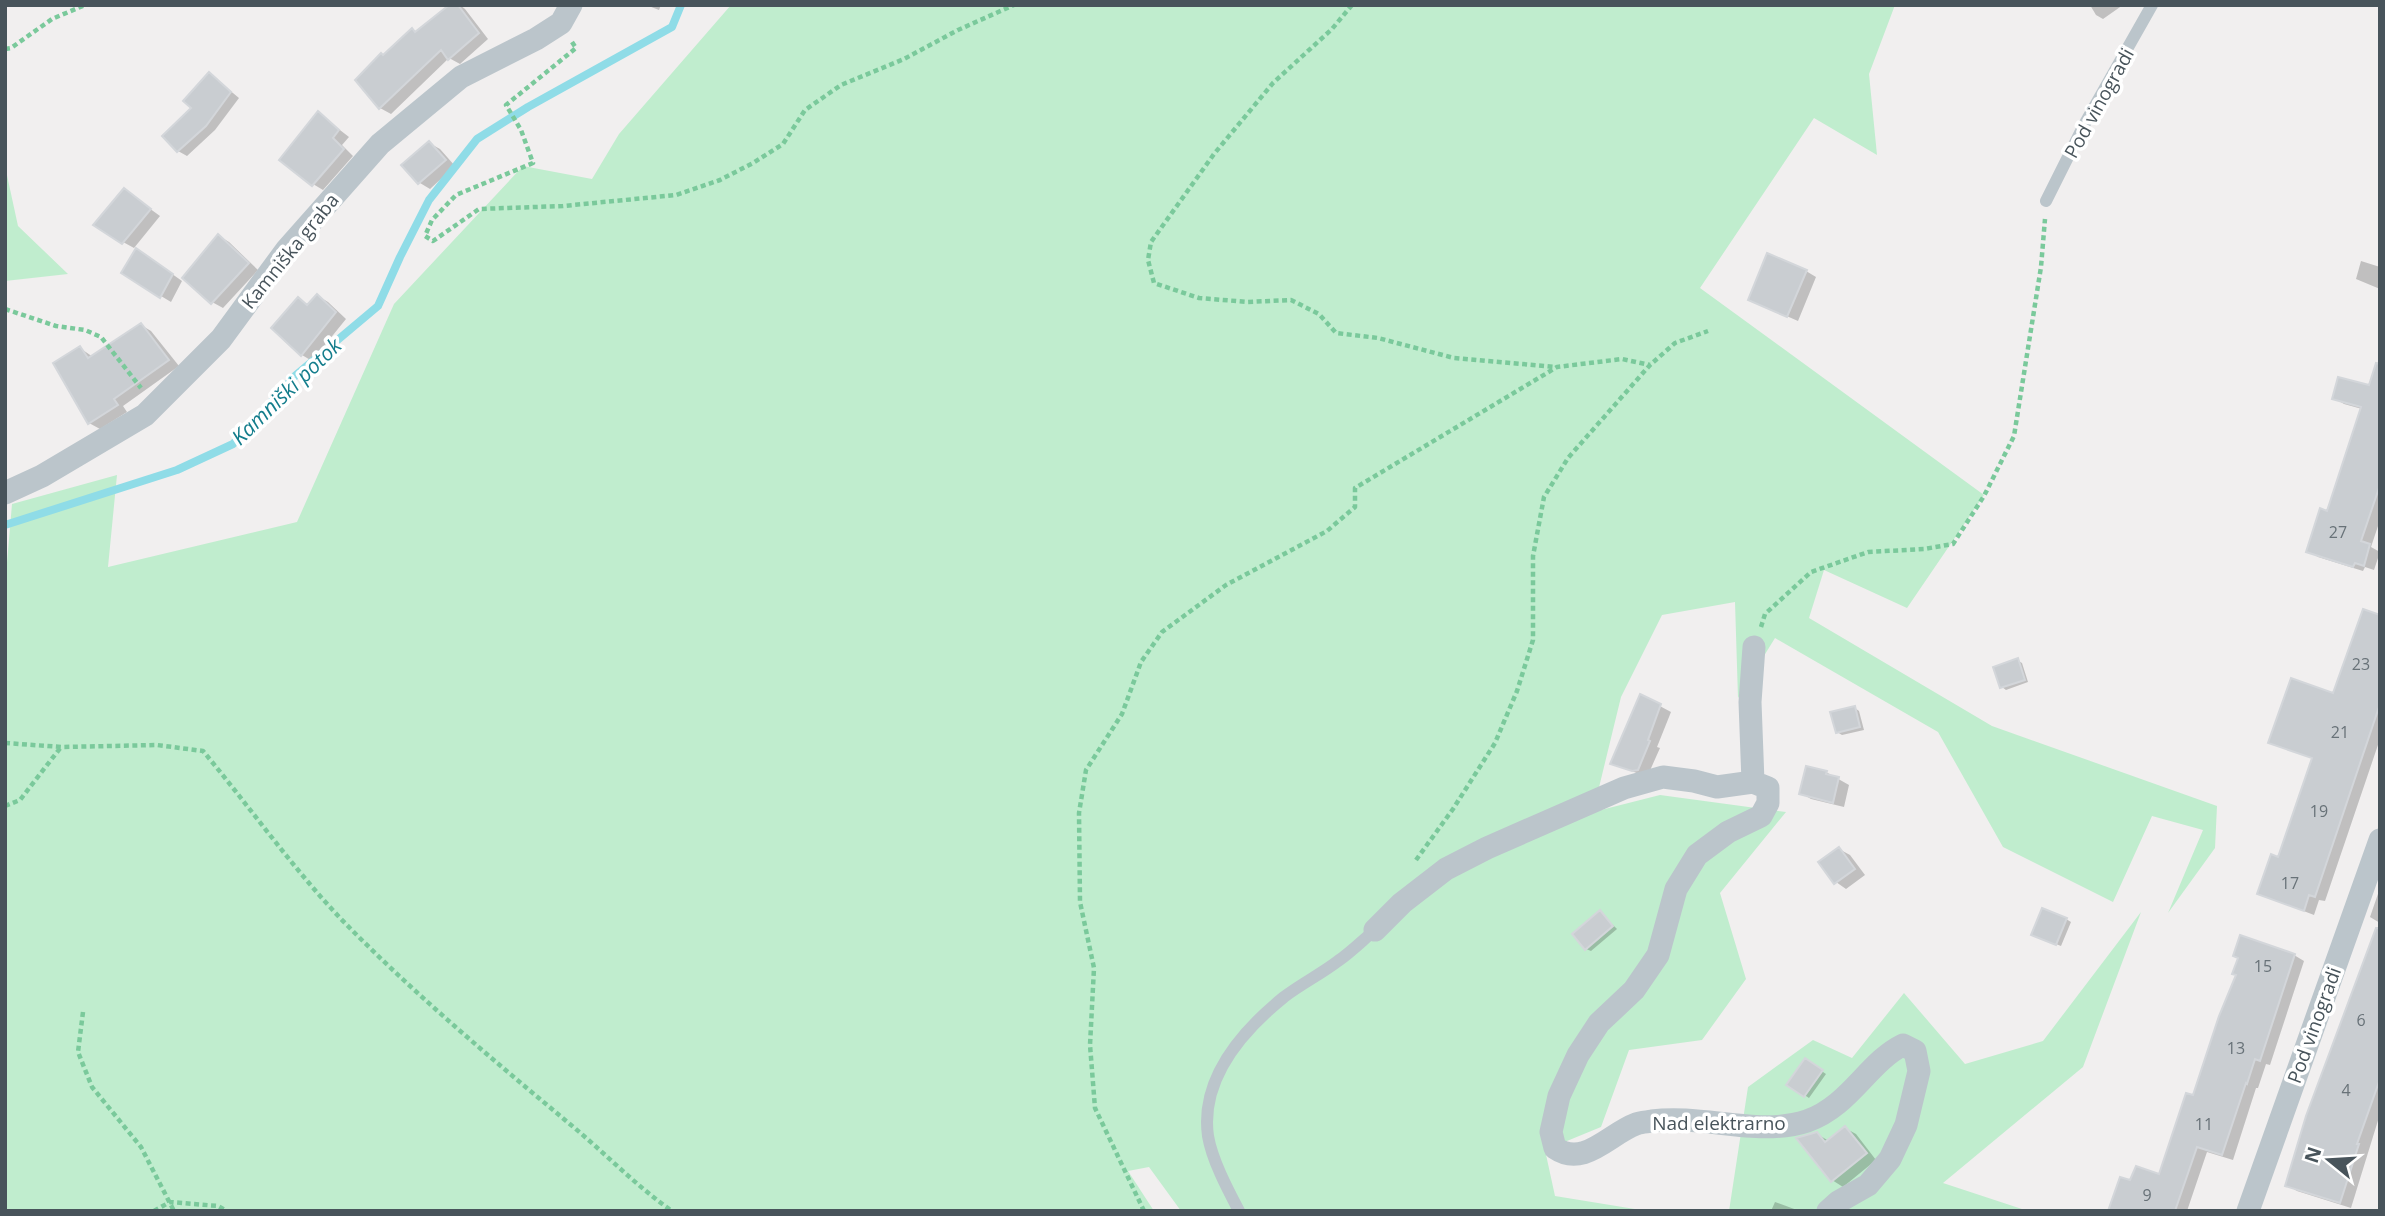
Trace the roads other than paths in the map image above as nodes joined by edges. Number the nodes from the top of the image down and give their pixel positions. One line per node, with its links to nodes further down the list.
1 (2152, 5): 3 (lane, Pod vinogradi)
2 (566, 14): 4 (street, Kamniška graba)
3 (2046, 201)
4 (5, 493)
5 (1754, 647): 6 (street, Nad elektrarno)
6 (1753, 782): 8 (street); 10 (street, Nad elektrarno)
7 (2380, 840): 11 (street, Pod vinogradi)
8 (1375, 930): 9 (lane)
9 (1239, 1211)
10 (1828, 1211)
11 (2248, 1211)

